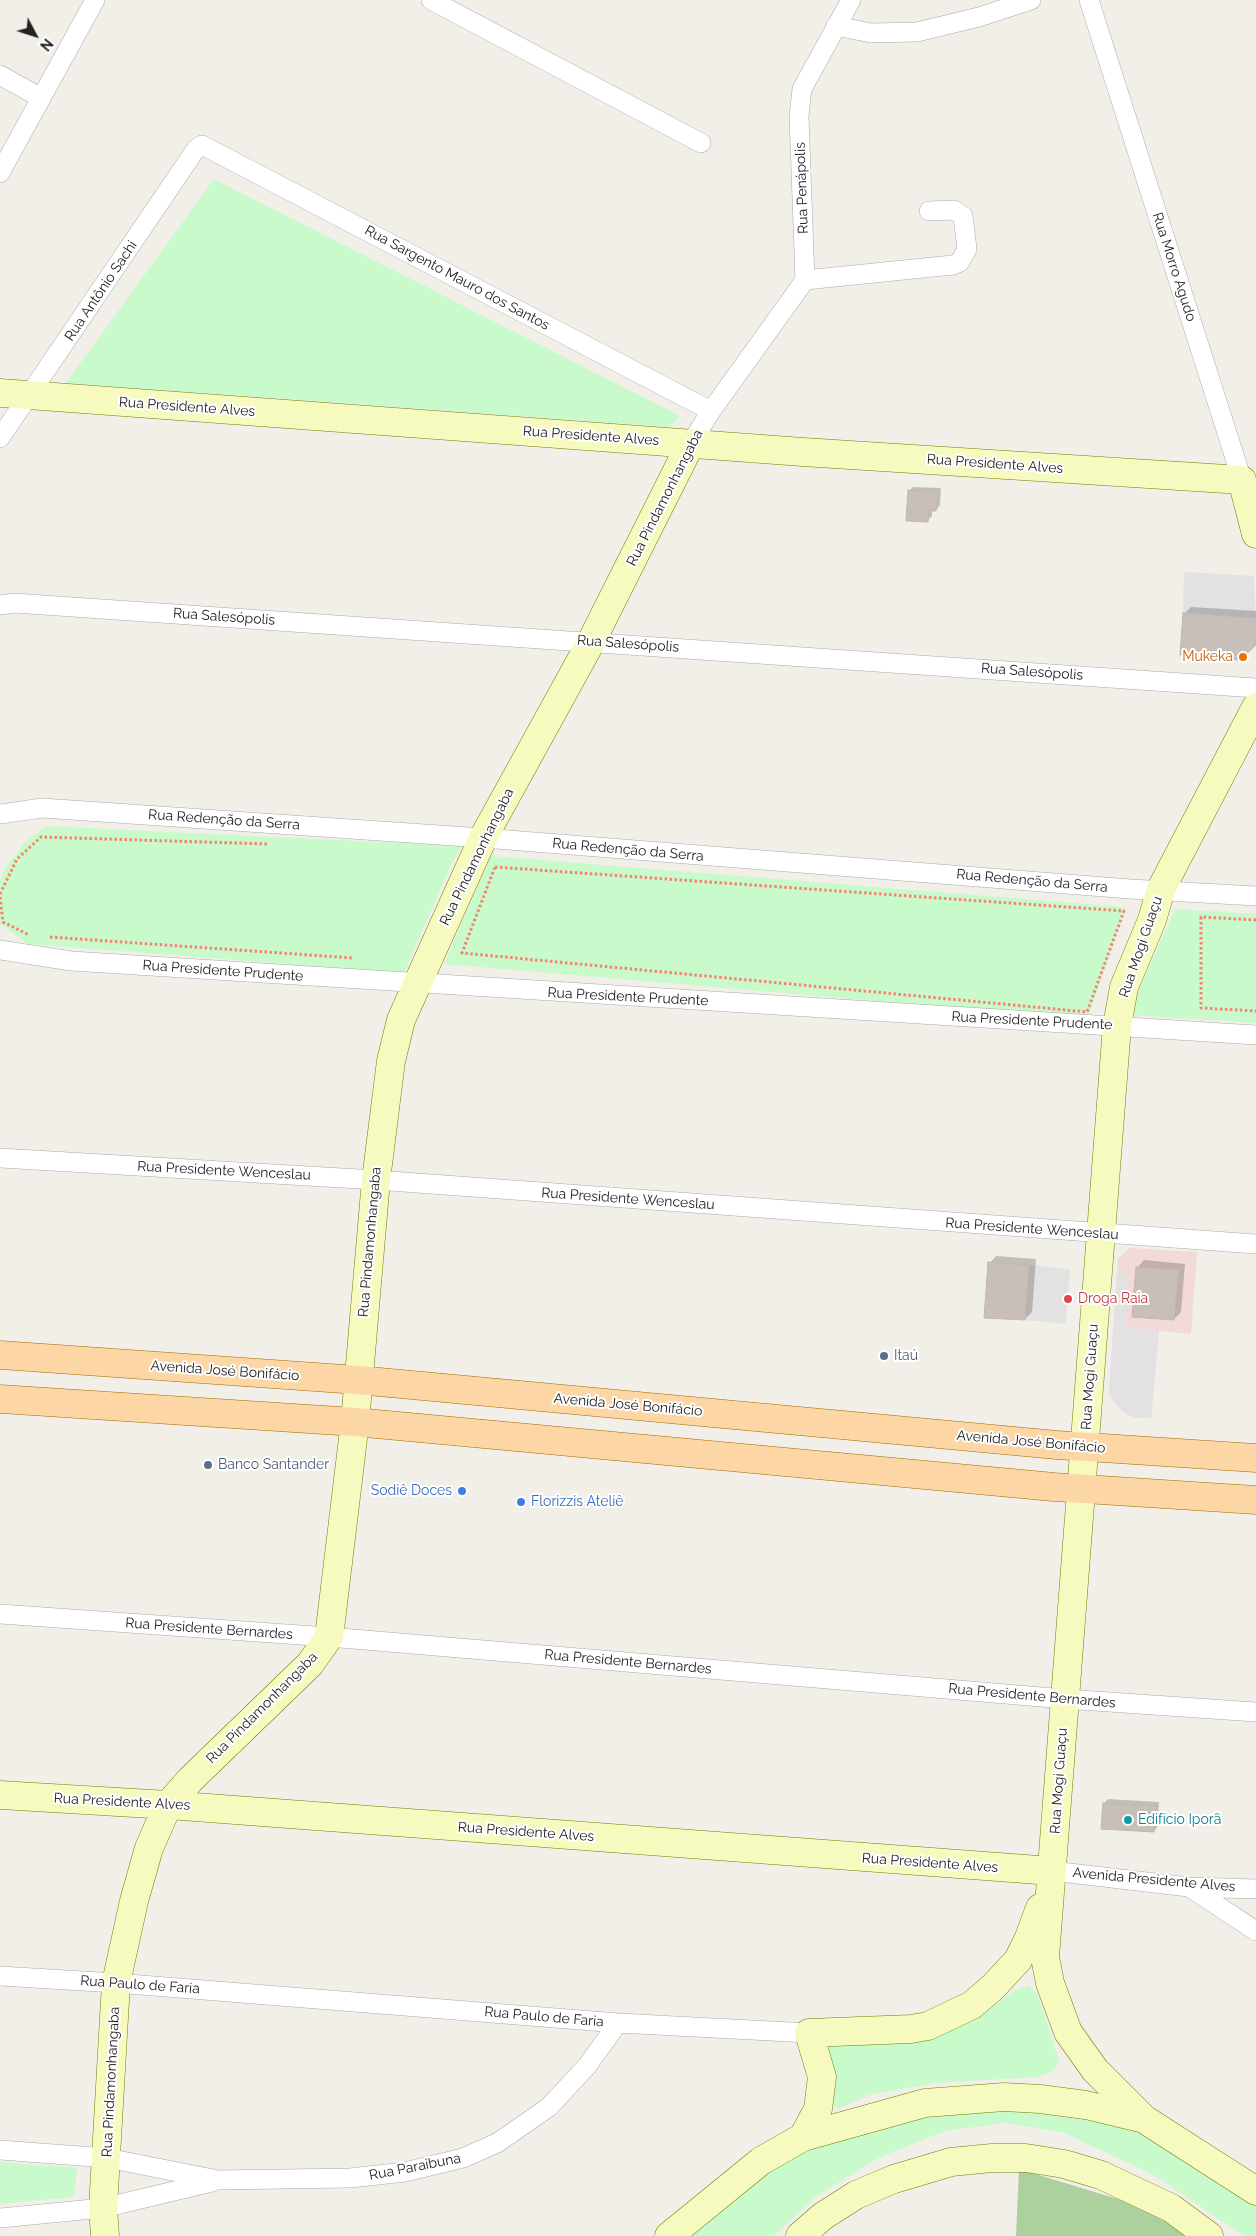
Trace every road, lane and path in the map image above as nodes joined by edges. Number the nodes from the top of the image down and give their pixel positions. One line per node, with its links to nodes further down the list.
1 (95, 0): 8 (street)
2 (431, 0): 9 (street)
3 (851, 0): 6 (street)
4 (1031, 0): 6 (street)
5 (1089, 0): 19 (street, Rua Morro Agudo)
6 (836, 26): 13 (street, Rua Penápolis)
7 (0, 75): 8 (street)
8 (41, 98): 11 (street)
9 (701, 143)
10 (202, 145): 15 (street, Rua Antônio Sachi); 16 (street, Rua Sargento Mauro dos Santos)
11 (0, 173)
12 (929, 211): 13 (street)
13 (809, 280): 16 (street, Rua Pindamonhangaba)
14 (0, 393): 15 (street, Rua Presidente Alves)
15 (30, 396): 17 (street, Rua Antônio Sachi); 18 (street, Rua Presidente Alves)
16 (711, 411): 18 (street, Rua Pindamonhangaba)
17 (0, 438)
18 (691, 443): 19 (street, Rua Presidente Alves); 22 (street, Rua Pindamonhangaba)
19 (1242, 480): 20 (street, Rua Morro Agudo)
20 (1256, 534)
21 (0, 605): 22 (street, Rua Salesópolis)
22 (591, 642): 23 (street, Rua Salesópolis); 28 (street, Rua Pindamonhangaba)
23 (1256, 688)
24 (1256, 707): 30 (street, Rua Mogi Guaçu)
25 (20, 812): 26 (street, Rua Redenção da Serra); 27 (street); 28 (street, Rua Redenção da Serra)
26 (0, 814)
27 (0, 824)
28 (483, 838): 30 (street, Rua Redenção da Serra); 39 (street, Rua Pindamonhangaba)
29 (278, 844): 31 (path)
30 (1161, 889): 32 (street, Rua Redenção da Serra); 41 (street, Rua Mogi Guaçu)
31 (0, 896): 34 (path)
32 (1256, 896)
33 (1256, 920): 40 (path)
34 (32, 936)
35 (42, 937): 38 (path)
36 (0, 950): 39 (street, Rua Presidente Prudente)
37 (462, 953): 37 (path)
38 (363, 959)
39 (416, 984): 41 (street, Rua Presidente Prudente); 44 (street, Rua Pindamonhangaba)
40 (1256, 1011)
41 (1117, 1026): 42 (street, Rua Presidente Prudente); 45 (street, Rua Mogi Guaçu)
42 (1256, 1035)
43 (0, 1158): 44 (street, Rua Presidente Wenceslau)
44 (376, 1180): 45 (street, Rua Presidente Wenceslau); 48 (street, Rua Pindamonhangaba)
45 (1101, 1234): 46 (street, Rua Presidente Wenceslau); 51 (street, Rua Mogi Guaçu)
46 (1256, 1244)
47 (0, 1355): 48 (main road, Avenida José Bonifácio)
48 (358, 1380): 50 (street, Rua Pindamonhangaba); 51 (main road, Avenida José Bonifácio)
49 (0, 1399): 50 (main road)
50 (356, 1422): 53 (main road); 56 (street, Rua Pindamonhangaba)
51 (1084, 1448): 52 (main road, Avenida José Bonifácio); 53 (street, Rua Mogi Guaçu)
52 (1256, 1458)
53 (1081, 1490): 54 (main road); 57 (street, Rua Mogi Guaçu)
54 (1256, 1500)
55 (0, 1614): 56 (street, Rua Presidente Bernardes)
56 (329, 1637): 57 (street, Rua Presidente Bernardes); 60 (street, Rua Pindamonhangaba)
57 (1065, 1699): 58 (street, Rua Presidente Bernardes); 61 (street, Rua Mogi Guaçu)
58 (1256, 1712)
59 (0, 1795): 60 (street, Rua Presidente Alves)
60 (168, 1805): 61 (street, Rua Presidente Alves); 67 (street, Rua Pindamonhangaba)
61 (1052, 1871): 62 (street, Avenida Presidente Alves); 65 (street, Rua Paulo de Faria); 68 (street, Rua Mogi Guaçu)
62 (1189, 1887): 63 (street, Avenida Presidente Alves); 64 (street)
63 (1256, 1889)
64 (1256, 1931)
65 (1010, 1970): 68 (street); 70 (street, Rua Paulo de Faria)
66 (0, 1976): 67 (street, Rua Paulo de Faria)
67 (116, 1983): 69 (street, Rua Paulo de Faria); 74 (street, Rua Pindamonhangaba)
68 (1050, 1984): 71 (street)
69 (618, 2023): 70 (street, Rua Paulo de Faria); 75 (street, Rua Paraibuna)
70 (809, 2033): 72 (street)
71 (1144, 2119): 72 (street); 76 (street)
72 (803, 2137): 80 (street)
73 (0, 2150): 74 (street, Rua Paraibuna)
74 (107, 2158): 75 (street, Rua Paraibuna); 77 (street, Rua Pindamonhangaba)
75 (218, 2180): 77 (street, Rua Paraibuna)
76 (1256, 2190)
77 (103, 2208): 78 (street, Rua Paraibuna); 79 (street, Rua Pindamonhangaba)
78 (0, 2218)
79 (105, 2236)
80 (669, 2236)
81 (800, 2236): 82 (street)
82 (1209, 2236)

